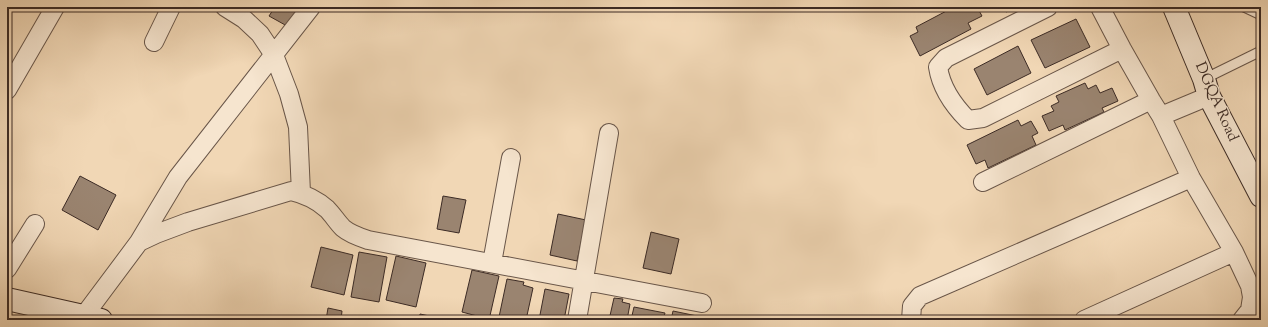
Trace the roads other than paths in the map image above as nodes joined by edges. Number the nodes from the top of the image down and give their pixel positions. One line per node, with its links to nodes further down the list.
1 (54, 7): 15 (street)
2 (171, 7): 10 (street)
3 (225, 7): 13 (street)
4 (311, 7): 13 (street)
5 (1048, 7): 11 (street)
6 (1100, 7): 11 (street)
7 (1174, 7): 14 (main road, DGQA Road)
8 (1244, 7): 9 (lane)
9 (1261, 15)
10 (154, 42)
11 (1122, 49): 16 (street)
12 (1261, 51): 14 (lane)
13 (274, 55): 22 (street); 25 (street)
14 (1207, 88): 17 (street); 23 (main road, DGQA Road)
15 (7, 90)
16 (1151, 100): 17 (street); 21 (street)
17 (1161, 116): 20 (street)
18 (609, 133): 29 (street)
19 (511, 158): 27 (street)
20 (1191, 178): 26 (street); 34 (street)
21 (983, 182)
22 (301, 193): 25 (street); 27 (street)
23 (1261, 196)
24 (35, 224): 28 (street)
25 (138, 242): 32 (street)
26 (1234, 252): 35 (street); 36 (street)
27 (492, 263): 29 (street)
28 (7, 269)
29 (584, 281): 31 (street); 33 (street)
30 (7, 299): 32 (main road)
31 (702, 303)
32 (92, 318)
33 (577, 320)
34 (911, 320)
35 (1084, 320)
36 (1242, 320)

